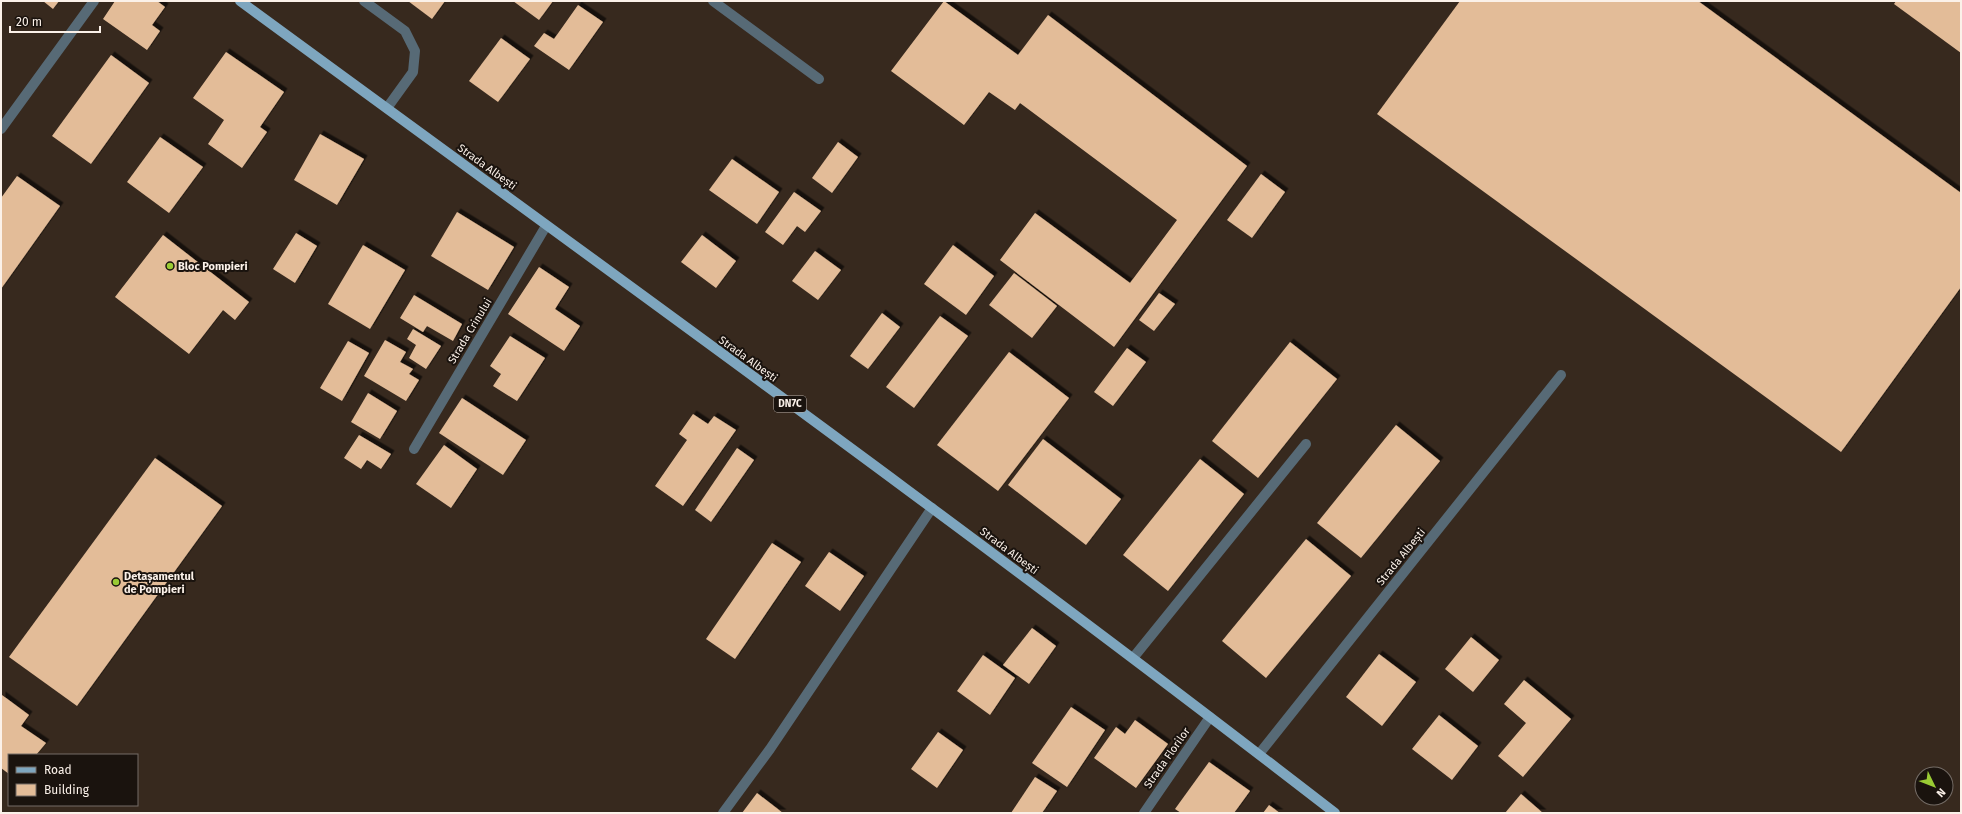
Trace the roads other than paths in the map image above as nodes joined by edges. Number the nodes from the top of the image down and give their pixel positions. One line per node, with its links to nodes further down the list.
1 (94, 1): 7 (street)
2 (240, 1): 6 (main road, Strada Albești / DN7C)
3 (364, 1): 6 (street)
4 (713, 1): 5 (street)
5 (820, 79)
6 (387, 108): 8 (main road, Strada Albești / DN7C)
7 (1, 129)
8 (546, 226): 11 (street, Strada Crinului); 12 (main road, Strada Albești / DN7C)
9 (1561, 376): 15 (street, Strada Albești)
10 (1306, 444): 13 (street)
11 (414, 449)
12 (932, 508): 13 (main road, Strada Albești / DN7C); 16 (street)
13 (1133, 658): 14 (main road, Strada Albești / DN7C)
14 (1210, 717): 15 (main road, Strada Albești / DN7C); 17 (street, Strada Florilor)
15 (1259, 754): 18 (main road, Strada Albești / DN7C)
16 (723, 813)
17 (1144, 813)
18 (1335, 813)

